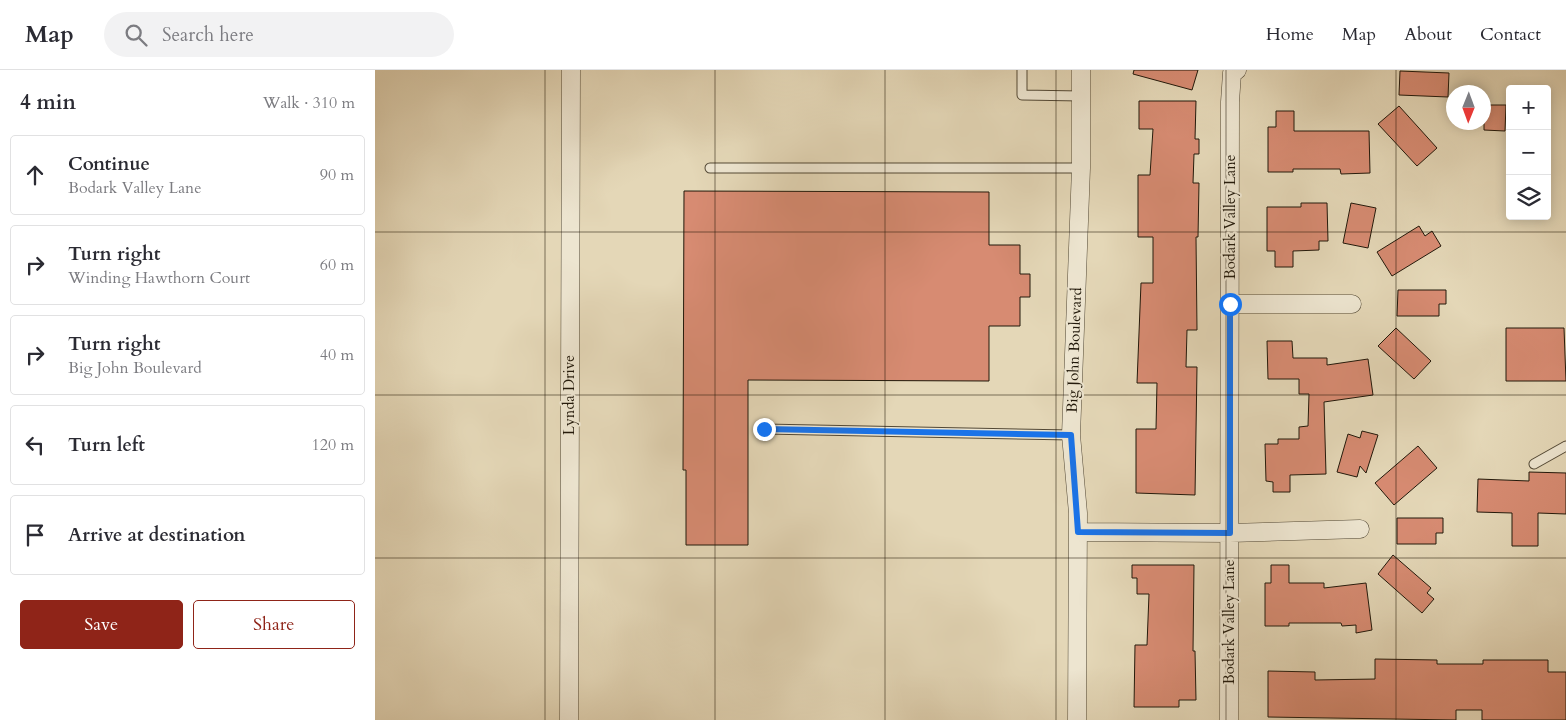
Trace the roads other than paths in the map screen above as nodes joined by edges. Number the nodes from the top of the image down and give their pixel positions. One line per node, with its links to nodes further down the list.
1 (571, 70): 17 (street, Lynda Drive)
2 (1022, 70): 5 (lane)
3 (1081, 70): 5 (street, Big John Boulevard)
4 (1235, 72): 8 (street, Bodark Valley Lane)
5 (1081, 96): 7 (street, Big John Boulevard)
6 (710, 168): 7 (lane)
7 (1081, 168): 11 (street, Big John Boulevard)
8 (1230, 304): 9 (street); 16 (street, Bodark Valley Lane)
9 (1352, 304)
10 (764, 429): 11 (lane)
11 (1071, 435): 15 (street, Big John Boulevard)
12 (1566, 446): 13 (lane)
13 (1534, 464)
14 (1360, 529): 16 (street)
15 (1078, 532): 16 (street); 18 (street, Big John Boulevard)
16 (1230, 533): 19 (street, Bodark Valley Lane)
17 (569, 720)
18 (1077, 720)
19 (1229, 720)

